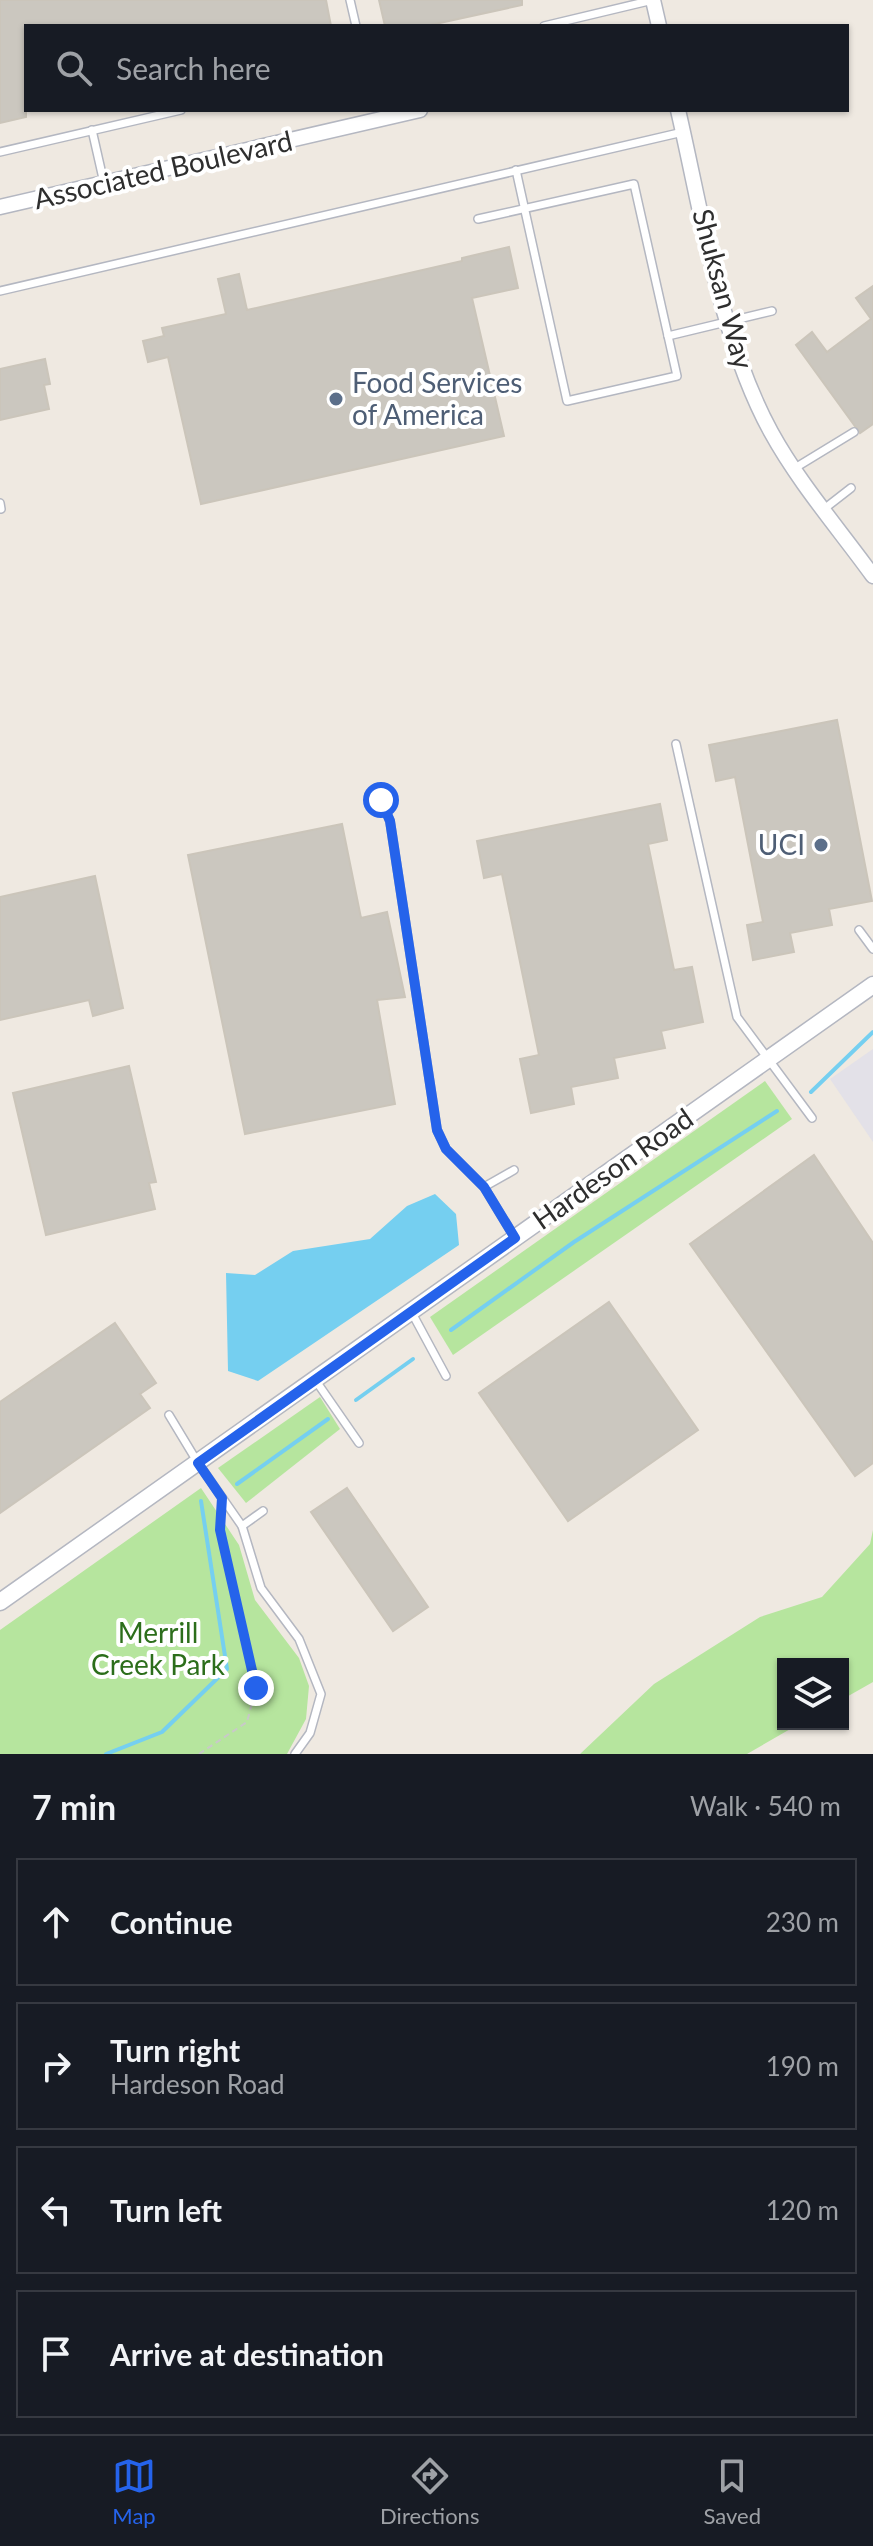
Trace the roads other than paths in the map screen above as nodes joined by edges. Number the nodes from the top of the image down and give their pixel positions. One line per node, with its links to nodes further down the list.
1 (350, 0): 3 (lane)
2 (653, 0): 4 (lane); 5 (street)
3 (356, 24)
4 (552, 24)
5 (659, 24)
6 (172, 112): 10 (lane)
7 (403, 112): 9 (street, Associated Boulevard)
8 (678, 112): 11 (street, Shuksan Way)
9 (377, 115): 14 (street, Associated Boulevard)
10 (92, 130): 12 (lane); 14 (lane)
11 (683, 132): 13 (lane); 20 (street, Shuksan Way)
12 (0, 152)
13 (516, 170): 16 (lane); 18 (lane)
14 (105, 184): 15 (street, Associated Boulevard)
15 (0, 207)
16 (524, 208): 17 (lane); 21 (lane); 21 (lane)
17 (478, 219)
18 (0, 291)
19 (772, 311): 20 (lane)
20 (727, 323): 21 (lane); 23 (street, Shuksan Way)
21 (668, 336)
22 (854, 432): 23 (lane)
23 (795, 468): 25 (street, Shuksan Way)
24 (851, 488): 25 (lane)
25 (824, 509): 26 (street, Shuksan Way)
26 (873, 576)
27 (676, 744): 32 (lane)
28 (369, 795): 35 (lane)
29 (859, 930): 30 (lane)
30 (873, 949)
31 (873, 985): 32 (street, Hardeson Road)
32 (767, 1059): 33 (lane); 36 (street, Hardeson Road)
33 (812, 1118)
34 (514, 1170): 35 (lane)
35 (484, 1187): 36 (lane)
36 (515, 1238): 37 (street, Hardeson Road)
37 (411, 1311): 38 (lane); 39 (street, Hardeson Road)
38 (446, 1376)
39 (314, 1380): 41 (lane); 42 (street, Hardeson Road)
40 (169, 1415): 42 (lane)
41 (359, 1443)
42 (198, 1463): 44 (lane); 45 (street, Hardeson Road)
43 (263, 1511): 44 (lane)
44 (242, 1526): 46 (lane)
45 (0, 1602)
46 (295, 1754)

